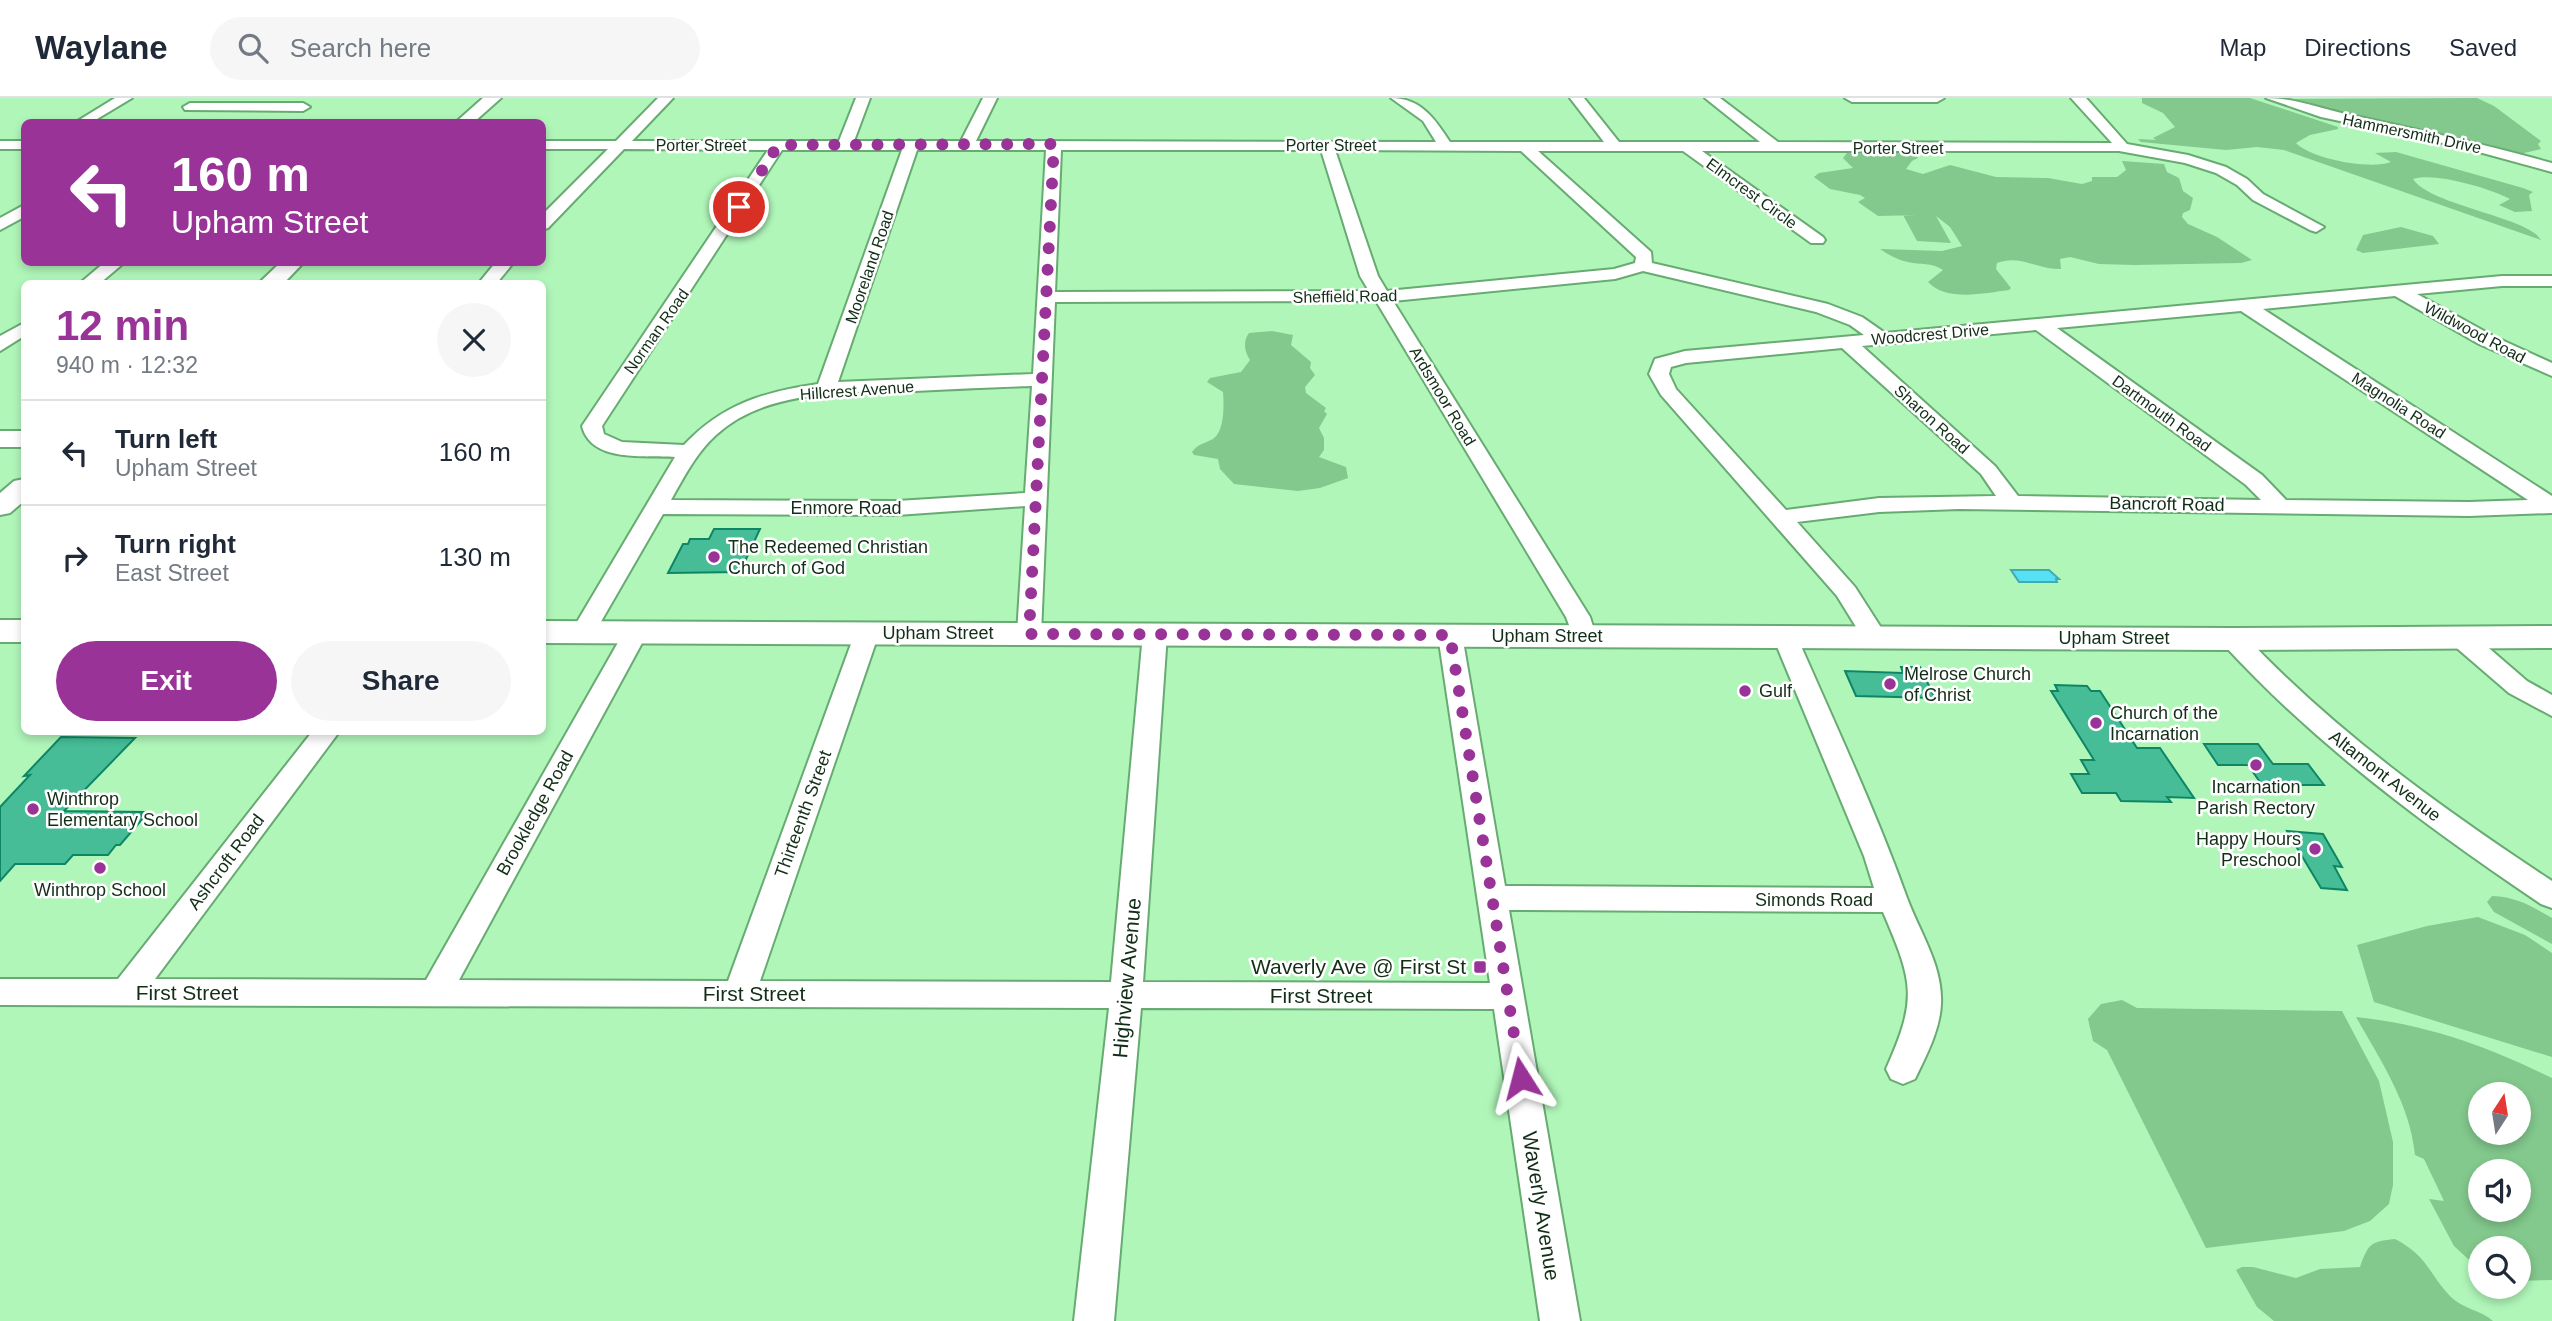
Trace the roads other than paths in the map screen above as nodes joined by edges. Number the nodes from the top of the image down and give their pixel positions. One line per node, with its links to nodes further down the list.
1 (125, 98): 16 (street)
2 (317, 98): 15 (street)
3 (493, 98): 18 (street)
4 (666, 98): 24 (street)
5 (863, 98): 26 (street)
6 (990, 98): 19 (street)
7 (1398, 98): 29 (street)
8 (1577, 98): 31 (street)
9 (1712, 98): 33 (street)
10 (1852, 98): 11 (street)
11 (1937, 98)
12 (2078, 98): 34 (street)
13 (2273, 98): 35 (street, Hammersmith Drive)
14 (190, 107): 15 (street)
15 (303, 107): 17 (street)
16 (88, 119)
17 (281, 119)
18 (468, 119)
19 (967, 144): 20 (street, Porter Street); 27 (street, Porter Street)
20 (1054, 144): 28 (street, Porter Street); 49 (street)
21 (0, 145): 22 (street)
22 (21, 145)
23 (546, 145): 24 (street, Porter Street)
24 (620, 145): 25 (street, Porter Street); 36 (street)
25 (778, 145): 26 (street, Porter Street); 61 (street, Norman Road)
26 (845, 145): 27 (street, Porter Street)
27 (911, 145): 58 (street, Mooreland Road)
28 (1326, 145): 29 (street, Porter Street); 48 (street, Ardsmoor Road)
29 (1446, 146): 30 (street, Porter Street)
30 (1524, 146): 31 (street, Porter Street); 42 (street)
31 (1615, 146): 32 (street, Porter Street)
32 (1688, 147): 33 (street, Porter Street); 38 (street, Elmcrest Circle)
33 (1775, 147): 34 (street, Porter Street)
34 (2119, 147): 37 (street, Porter Street)
35 (2549, 164)
36 (546, 221)
37 (2316, 227)
38 (1817, 240)
39 (112, 266): 43 (street)
40 (290, 266): 44 (street)
41 (502, 266): 45 (street)
42 (1643, 266): 48 (street, Sheffield Road); 53 (street, Sheffield Road)
43 (93, 280)
44 (274, 280)
45 (490, 280)
46 (2552, 281): 47 (street, Woodcrest Drive)
47 (2399, 291): 50 (street, Woodcrest Drive); 56 (street, Wildwood Road)
48 (1381, 296): 49 (street, Sheffield Road); 79 (street, Ardsmoor Road)
49 (1045, 298): 57 (street)
50 (2245, 305): 51 (street, Woodcrest Drive); 66 (street, Magnolia Road)
51 (2040, 324): 53 (street, Woodcrest Drive); 65 (street, Dartmouth Road)
52 (21, 330): 55 (street)
53 (1882, 339): 54 (street, Woodcrest Drive)
54 (1846, 342): 64 (street, Sharon Road); 69 (street, Woodcrest Drive)
55 (0, 345)
56 (2552, 370)
57 (1041, 380): 58 (street, Hillcrest Avenue); 63 (street)
58 (826, 389): 61 (street, Hillcrest Avenue)
59 (0, 439): 60 (street)
60 (21, 439)
61 (689, 451): 68 (street, Hillcrest Avenue)
62 (21, 490): 67 (street)
63 (1036, 499): 68 (street, Enmore Road); 76 (street)
64 (2011, 502): 65 (street, Bancroft Road); 69 (street, Bancroft Road)
65 (2280, 506): 66 (street, Bancroft Road)
66 (2552, 506)
67 (0, 507)
68 (656, 507): 73 (street, Hillcrest Avenue)
69 (1782, 517): 81 (street, Woodcrest Drive)
70 (0, 631): 71 (main road)
71 (21, 631)
72 (546, 632): 73 (main road, Upham Street)
73 (583, 632): 74 (main road, Upham Street)
74 (636, 632): 75 (main road, Upham Street); 92 (street, Brookledge Road)
75 (867, 633): 76 (main road, Upham Street); 93 (street, Thirteenth Street)
76 (1029, 634): 77 (main road, Upham Street)
77 (1155, 634): 78 (main road, Upham Street); 94 (street, Highview Avenue)
78 (1450, 635): 79 (main road, Upham Street); 88 (street, Waverly Avenue)
79 (1584, 636): 80 (main road, Upham Street)
80 (1786, 637): 81 (main road, Upham Street); 89 (street, Simonds Road)
81 (1875, 637): 84 (main road, Upham Street)
82 (2460, 637): 83 (main road, Upham Street); 84 (main road, Upham Street); 85 (street)
83 (2552, 637)
84 (2233, 639): 87 (street, Altamont Avenue)
85 (2552, 707)
86 (324, 735): 91 (street, Ashcroft Road)
87 (2552, 896)
88 (1492, 898): 89 (street, Simonds Road); 95 (street, Waverly Avenue)
89 (1893, 900): 96 (street)
90 (0, 992): 91 (street, First Street)
91 (126, 993): 92 (street, First Street)
92 (435, 993): 93 (street, First Street)
93 (739, 994): 94 (street, First Street)
94 (1126, 996): 95 (street, First Street); 97 (street, Highview Avenue)
95 (1508, 996): 98 (street, Waverly Avenue)
96 (1903, 1069)
97 (1094, 1321)
98 (1560, 1321)

